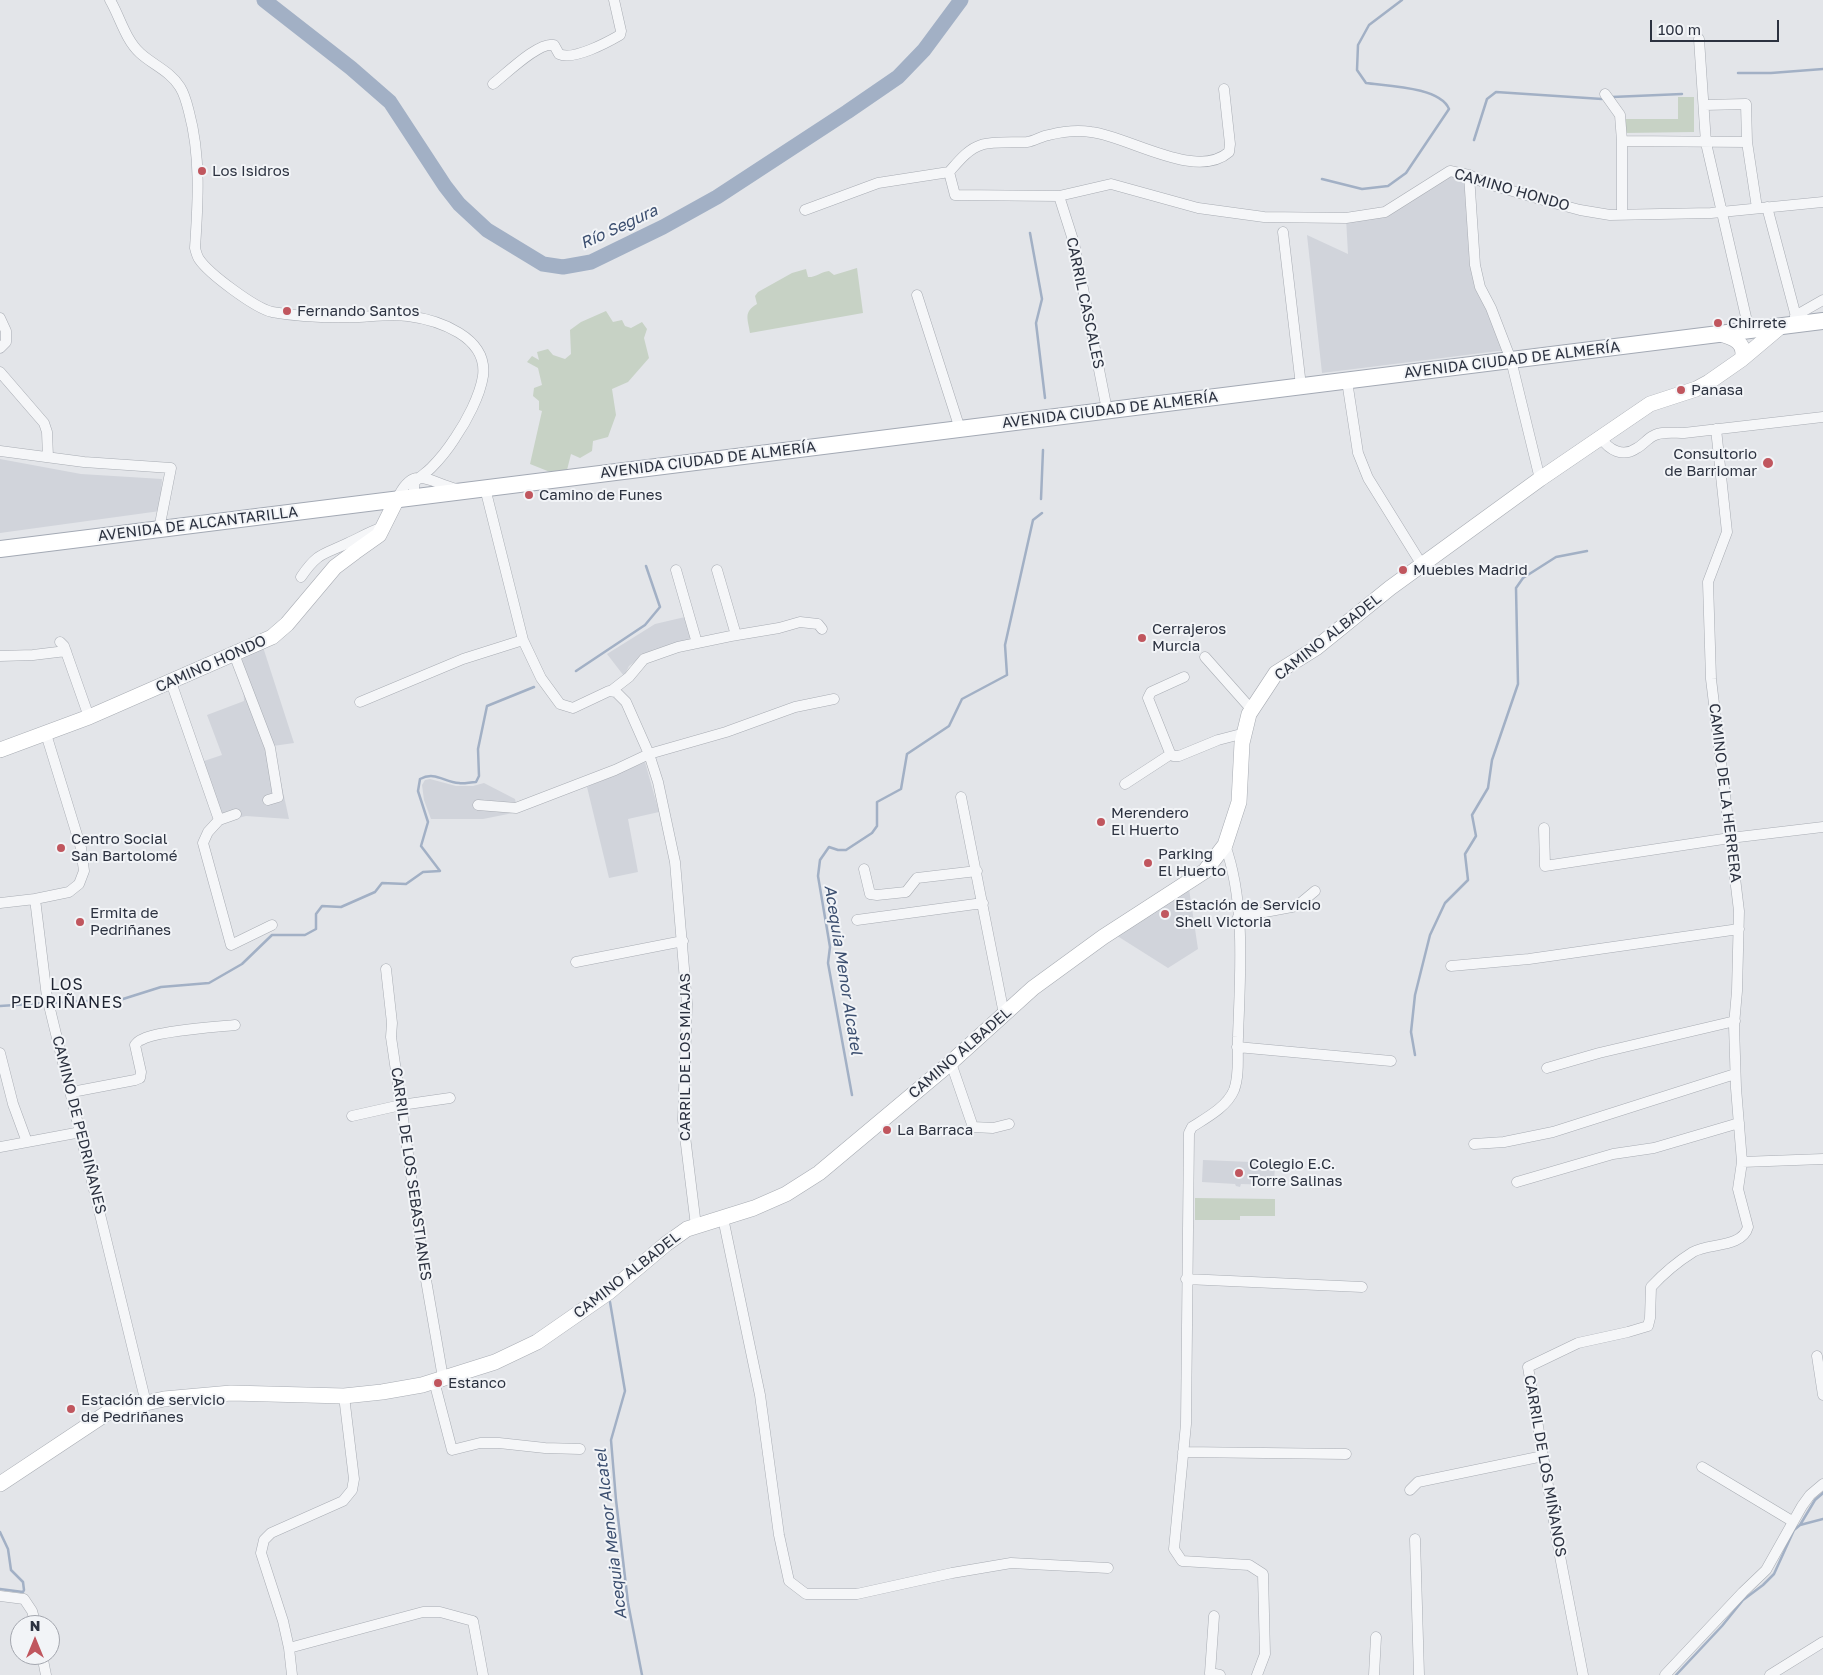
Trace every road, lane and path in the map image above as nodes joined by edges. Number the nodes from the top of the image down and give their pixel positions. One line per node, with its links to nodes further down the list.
1 (110, 0): 42 (street)
2 (614, 0): 4 (street)
3 (1699, 39): 7 (street)
4 (493, 84)
5 (1224, 89): 11 (street)
6 (1604, 94): 8 (street)
7 (1704, 105): 9 (street); 10 (street)
8 (1622, 141): 10 (street); 18 (street)
9 (1747, 142): 10 (street); 15 (street)
10 (1706, 143): 17 (street)
11 (949, 172): 13 (street, CAMINO HONDO); 16 (street)
12 (1469, 175): 13 (street, CAMINO HONDO); 18 (street, CAMINO HONDO); 31 (street)
13 (1059, 196): 35 (street, CARRIL CASCALES)
14 (1823, 202): 15 (street, CAMINO HONDO)
15 (1762, 207): 17 (street, CAMINO HONDO); 23 (street)
16 (805, 210)
17 (1722, 212): 18 (street, CAMINO HONDO); 26 (street)
18 (1622, 213)
19 (1283, 232): 34 (street)
20 (917, 295): 37 (street)
21 (1823, 300): 23 (street)
22 (0, 318): 29 (street)
23 (1797, 320): 24 (main road, AVENIDA CIUDAD DE ALMERÍA); 25 (main road, AVENIDA CIUDAD DE ALMERÍA)
24 (1823, 321)
25 (1780, 327): 26 (main road, AVENIDA CIUDAD DE ALMERÍA); 30 (main road, CAMINO ALBADEL)
26 (1750, 330): 27 (main road, AVENIDA CIUDAD DE ALMERÍA); 28 (main road)
27 (1719, 334): 28 (main road, AVENIDA CIUDAD DE ALMERÍA); 30 (main road)
28 (1694, 337): 31 (main road, AVENIDA CIUDAD DE ALMERÍA)
29 (0, 348)
30 (1742, 359): 39 (main road, CAMINO ALBADEL)
31 (1511, 360): 33 (main road, AVENIDA CIUDAD DE ALMERÍA); 44 (street)
32 (0, 372): 41 (street)
33 (1347, 381): 34 (main road, AVENIDA CIUDAD DE ALMERÍA); 55 (street)
34 (1301, 386): 35 (main road, AVENIDA CIUDAD DE ALMERÍA)
35 (1107, 410): 37 (main road, AVENIDA CIUDAD DE ALMERÍA)
36 (1823, 416): 38 (street)
37 (960, 429): 46 (main road, AVENIDA CIUDAD DE ALMERÍA)
38 (1716, 429): 39 (street); 89 (street, CAMINO DE LA HERRERA)
39 (1601, 438): 44 (main road, CAMINO ALBADEL)
40 (0, 451): 41 (street)
41 (48, 457): 52 (street)
42 (437, 462): 43 (street); 45 (street)
43 (420, 478): 45 (street); 48 (street); 49 (street)
44 (1540, 479): 55 (main road, CAMINO ALBADEL)
45 (445, 485): 47 (street)
46 (485, 488): 47 (main road, AVENIDA CIUDAD DE ALMERÍA); 62 (street)
47 (468, 490): 48 (main road, AVENIDA CIUDAD DE ALMERÍA)
48 (418, 496): 49 (main road, AVENIDA CIUDAD DE ALMERÍA)
49 (397, 499): 50 (main road, AVENIDA DE ALCANTARILLA); 51 (main road, CAMINO HONDO)
50 (368, 503): 51 (main road); 52 (main road, AVENIDA DE ALCANTARILLA)
51 (385, 525): 54 (street); 56 (main road, CAMINO HONDO)
52 (159, 529): 53 (main road, AVENIDA DE ALCANTARILLA)
53 (0, 549)
54 (330, 550): 56 (street); 59 (street)
55 (1422, 565): 74 (main road, CAMINO ALBADEL)
56 (335, 567): 66 (main road, CAMINO HONDO)
57 (676, 570): 64 (street)
58 (717, 570): 61 (street)
59 (301, 576)
60 (822, 629): 61 (street)
61 (736, 635): 64 (street)
62 (523, 640): 71 (street); 73 (street)
63 (60, 642): 65 (street)
64 (697, 643): 71 (street)
65 (66, 651): 67 (street); 75 (street)
66 (234, 654): 70 (main road, CAMINO HONDO); 83 (street)
67 (0, 656)
68 (1205, 657): 74 (street)
69 (1184, 677): 80 (street)
70 (171, 682): 75 (main road, CAMINO HONDO); 86 (street)
71 (611, 692): 79 (street, CARRIL DE LOS MIAJAS)
72 (834, 699): 79 (street)
73 (360, 702)
74 (1252, 710): 76 (main road, CAMINO ALBADEL)
75 (89, 717): 77 (main road, CAMINO HONDO)
76 (1245, 733): 80 (street); 90 (main road, CAMINO ALBADEL)
77 (46, 734): 78 (main road, CAMINO HONDO); 94 (street)
78 (0, 750)
79 (649, 754): 84 (street); 101 (street, CARRIL DE LOS MIAJAS)
80 (1171, 754): 81 (street)
81 (1125, 784)
82 (961, 797): 92 (street)
83 (268, 800)
84 (478, 805)
85 (236, 814): 86 (street)
86 (219, 820): 99 (street)
87 (1823, 827): 89 (street)
88 (1544, 828): 89 (street)
89 (1730, 838): 100 (street, CAMINO DE LA HERRERA)
90 (1225, 845): 97 (street); 105 (main road, CAMINO ALBADEL)
91 (864, 869): 92 (street)
92 (977, 871): 95 (street)
93 (1315, 892): 97 (street)
94 (35, 899): 96 (street); 114 (street, CAMINO DE PEDRIÑANES)
95 (983, 903): 98 (street); 105 (street)
96 (0, 904)
97 (1238, 917): 108 (street)
98 (857, 920)
99 (272, 925)
100 (1739, 929): 103 (street); 106 (street, CAMINO DE LA HERRERA)
101 (683, 941): 102 (street); 128 (street, CARRIL DE LOS MIAJAS)
102 (576, 962)
103 (1450, 966)
104 (386, 970): 116 (street, CARRIL DE LOS SEBASTIANES)
105 (1004, 1014): 111 (main road, CAMINO ALBADEL)
106 (1735, 1021): 112 (street); 113 (street, CAMINO DE LA HERRERA)
107 (235, 1025): 114 (street)
108 (1238, 1047): 110 (street); 129 (street)
109 (0, 1053): 121 (street)
110 (1391, 1061)
111 (951, 1062): 119 (street); 127 (main road, CAMINO ALBADEL)
112 (1547, 1068)
113 (1735, 1074): 118 (street, CAMINO DE LA HERRERA); 122 (street)
114 (72, 1092): 120 (street, CAMINO DE PEDRIÑANES)
115 (450, 1098): 116 (street)
116 (401, 1105): 117 (street); 132 (street, CARRIL DE LOS SEBASTIANES)
117 (352, 1116)
118 (1739, 1123): 125 (street, CAMINO DE LA HERRERA); 126 (street)
119 (1009, 1124)
120 (81, 1132): 121 (street); 135 (street, CAMINO DE PEDRIÑANES)
121 (27, 1142): 123 (street)
122 (1474, 1144)
123 (0, 1147)
124 (1823, 1159): 125 (street)
125 (1742, 1162): 139 (street, CARRIL DE LOS MIÑANOS)
126 (1517, 1182)
127 (723, 1218): 128 (main road, CAMINO ALBADEL); 146 (street)
128 (696, 1226): 132 (main road, CAMINO ALBADEL)
129 (1186, 1279): 130 (street); 137 (street)
130 (1362, 1287)
131 (1816, 1356): 133 (street)
132 (439, 1380): 134 (main road, CAMINO ALBADEL); 136 (street, CARRIL DE LOS SEBASTIANES)
133 (1823, 1395)
134 (344, 1396): 135 (main road, CAMINO ALBADEL); 152 (street)
135 (146, 1403): 141 (main road, CAMINO ALBADEL)
136 (580, 1449)
137 (1183, 1452): 138 (street); 156 (street)
138 (1346, 1454)
139 (1543, 1456): 143 (street); 159 (street, CARRIL DE LOS MIÑANOS)
140 (1702, 1467): 144 (street)
141 (0, 1484)
142 (1823, 1484): 144 (street)
143 (1410, 1490)
144 (1792, 1522): 160 (street)
145 (1415, 1539): 158 (street)
146 (1108, 1568)
147 (0, 1596): 148 (street)
148 (33, 1615)
149 (1214, 1616): 155 (street)
150 (1376, 1636): 157 (street)
151 (1823, 1642): 161 (street)
152 (289, 1648): 153 (street); 154 (street)
153 (292, 1675)
154 (483, 1675)
155 (1220, 1675)
156 (1257, 1675)
157 (1374, 1675)
158 (1419, 1675)
159 (1583, 1675)
160 (1665, 1675)
161 (1770, 1675)

